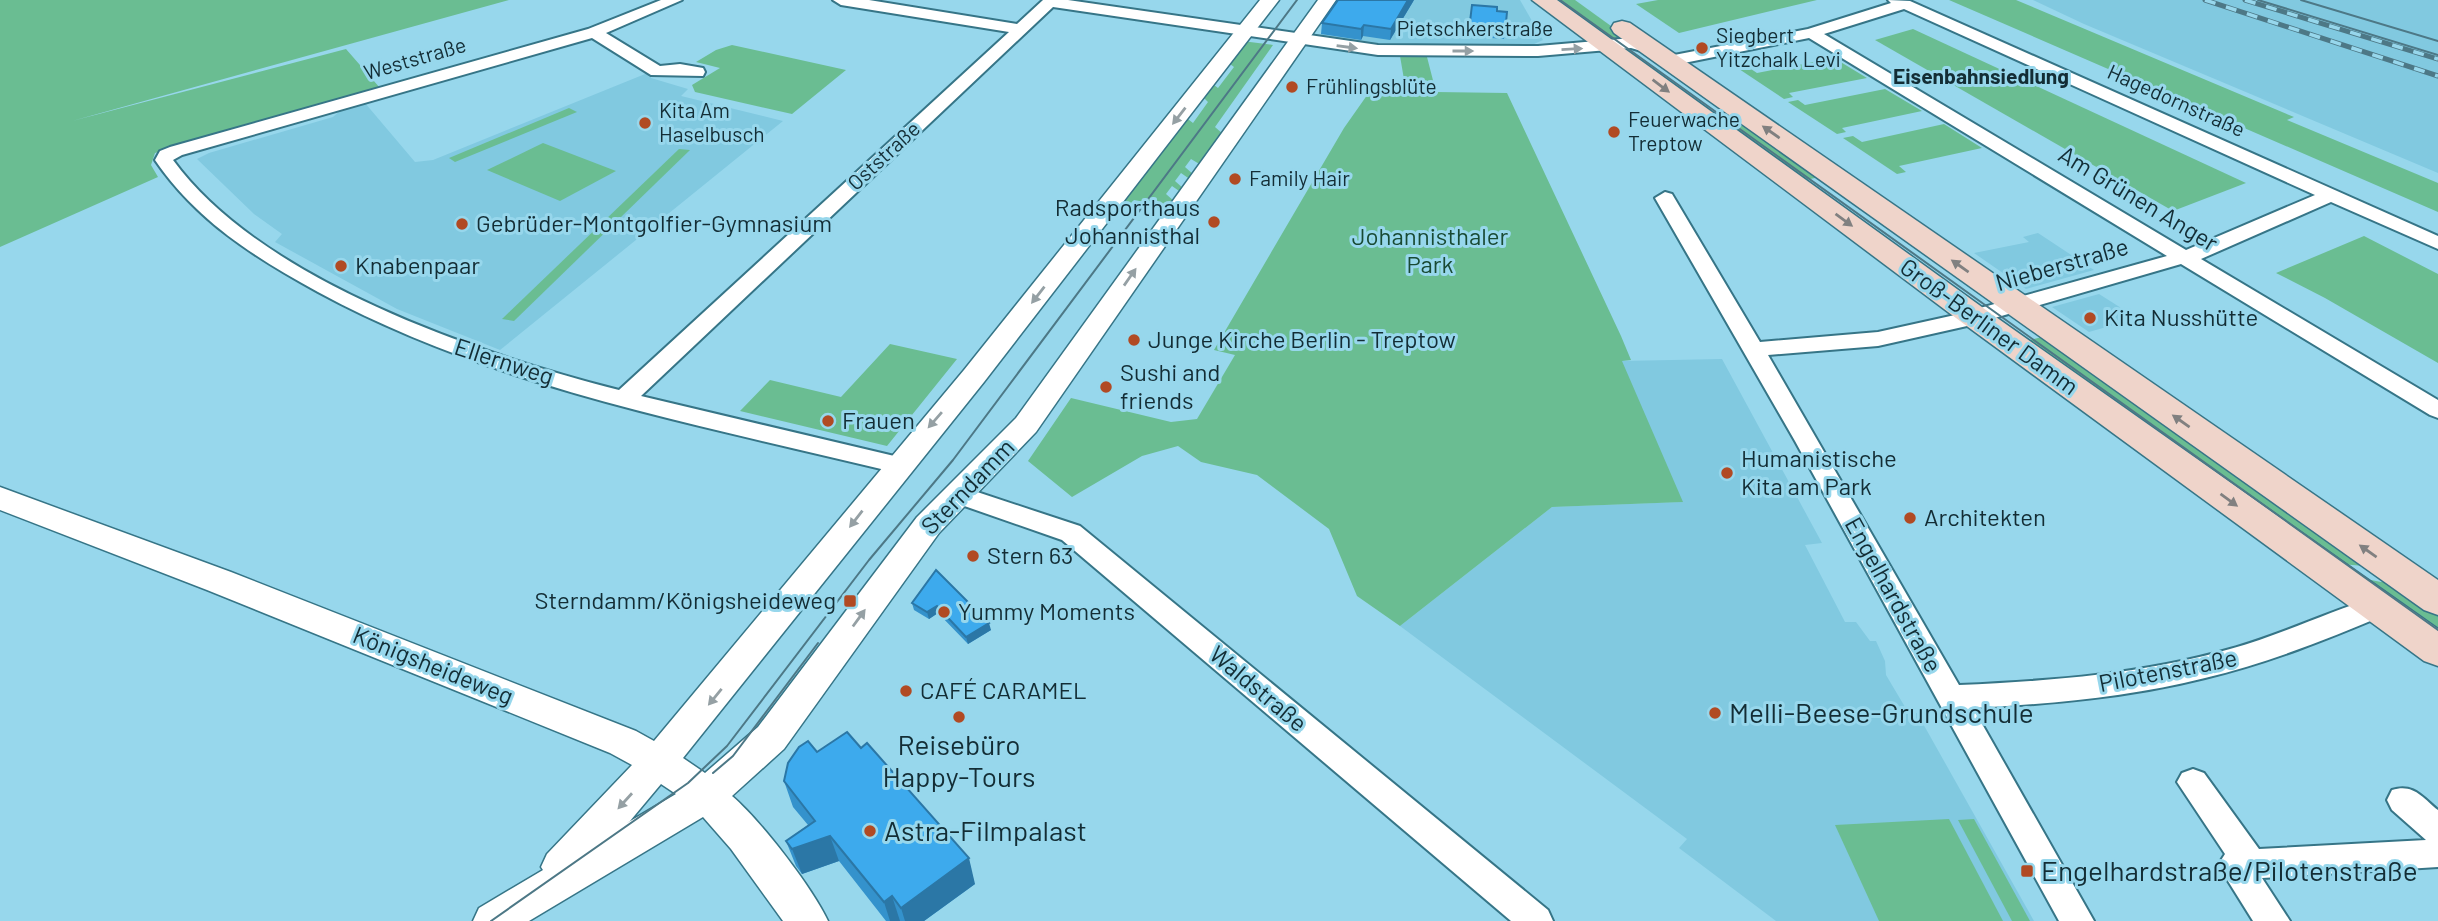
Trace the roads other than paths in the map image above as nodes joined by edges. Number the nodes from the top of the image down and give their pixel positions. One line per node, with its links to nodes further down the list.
1 (674, 0): 10 (street, Weststraße)
2 (841, 0): 9 (street)
3 (1270, 0): 11 (street, Sterndamm)
4 (1327, 0): 13 (street, Sterndamm)
5 (1543, 0): 14 (main road, Groß-Berliner Damm)
6 (1051, 1): 9 (street, Oststraße); 11 (street, Pietschkerstraße)
7 (1901, 2): 12 (street, Pietschkerstraße); 18 (street, Hagedornstraße)
8 (1602, 14): 15 (main road, Groß-Berliner Damm)
9 (1020, 29): 25 (street, Oststraße)
10 (594, 32): 16 (street); 17 (street, Weststraße)
11 (1245, 32): 13 (street, Pietschkerstraße); 27 (street, Sterndamm, one-way to 27)
12 (1811, 33): 15 (street, Pietschkerstraße); 21 (street, Am Grünen Anger)
13 (1299, 40): 14 (street, Pietschkerstraße, one-way to 14); 28 (street, Sterndamm, one-way to 13)
14 (1606, 46): 15 (street, Pietschkerstraße); 23 (main road, Groß-Berliner Damm, one-way to 23)
15 (1660, 55): 22 (main road, Groß-Berliner Damm, one-way to 15)
16 (696, 72)
17 (166, 155): 25 (street, Ellernweg)
18 (2332, 195): 20 (street, Hagedornstraße); 21 (street, Nieberstraße)
19 (1665, 198): 24 (street, Engelhardstraße)
20 (2438, 243)
21 (2185, 257): 22 (street, Nieberstraße); 26 (street, Am Grünen Anger)
22 (2016, 305): 23 (street, Nieberstraße); 30 (main road, Groß-Berliner Damm, one-way to 22)
23 (1975, 317): 24 (street, Nieberstraße); 31 (main road, Groß-Berliner Damm, one-way to 31)
24 (1753, 349): 33 (street, Engelhardstraße)
25 (625, 398): 27 (street, Ellernweg)
26 (2438, 410)
27 (898, 465): 34 (street, Sterndamm, one-way to 34)
28 (960, 495): 36 (street, Sterndamm, one-way to 28); 44 (street, Waldstraße)
29 (0, 498): 34 (street, Königsheideweg)
30 (2433, 591)
31 (2377, 607): 32 (main road, Groß-Berliner Damm); 33 (street, Pilotenstraße)
32 (2438, 650)
33 (1951, 698): 45 (street, Engelhardstraße)
34 (658, 761): 36 (street, Königsheideweg); 41 (street, Sterndamm, one-way to 41)
35 (2193, 782): 40 (street)
36 (705, 795): 41 (street, Sterndamm); 43 (street, Königsheideweg)
37 (2403, 800): 38 (street)
38 (2438, 830)
39 (2438, 850): 40 (street)
40 (2250, 864): 46 (street)
41 (533, 895): 42 (street, Sterndamm)
42 (494, 921)
43 (807, 921)
44 (1536, 921)
45 (2077, 921)
46 (2273, 921)

